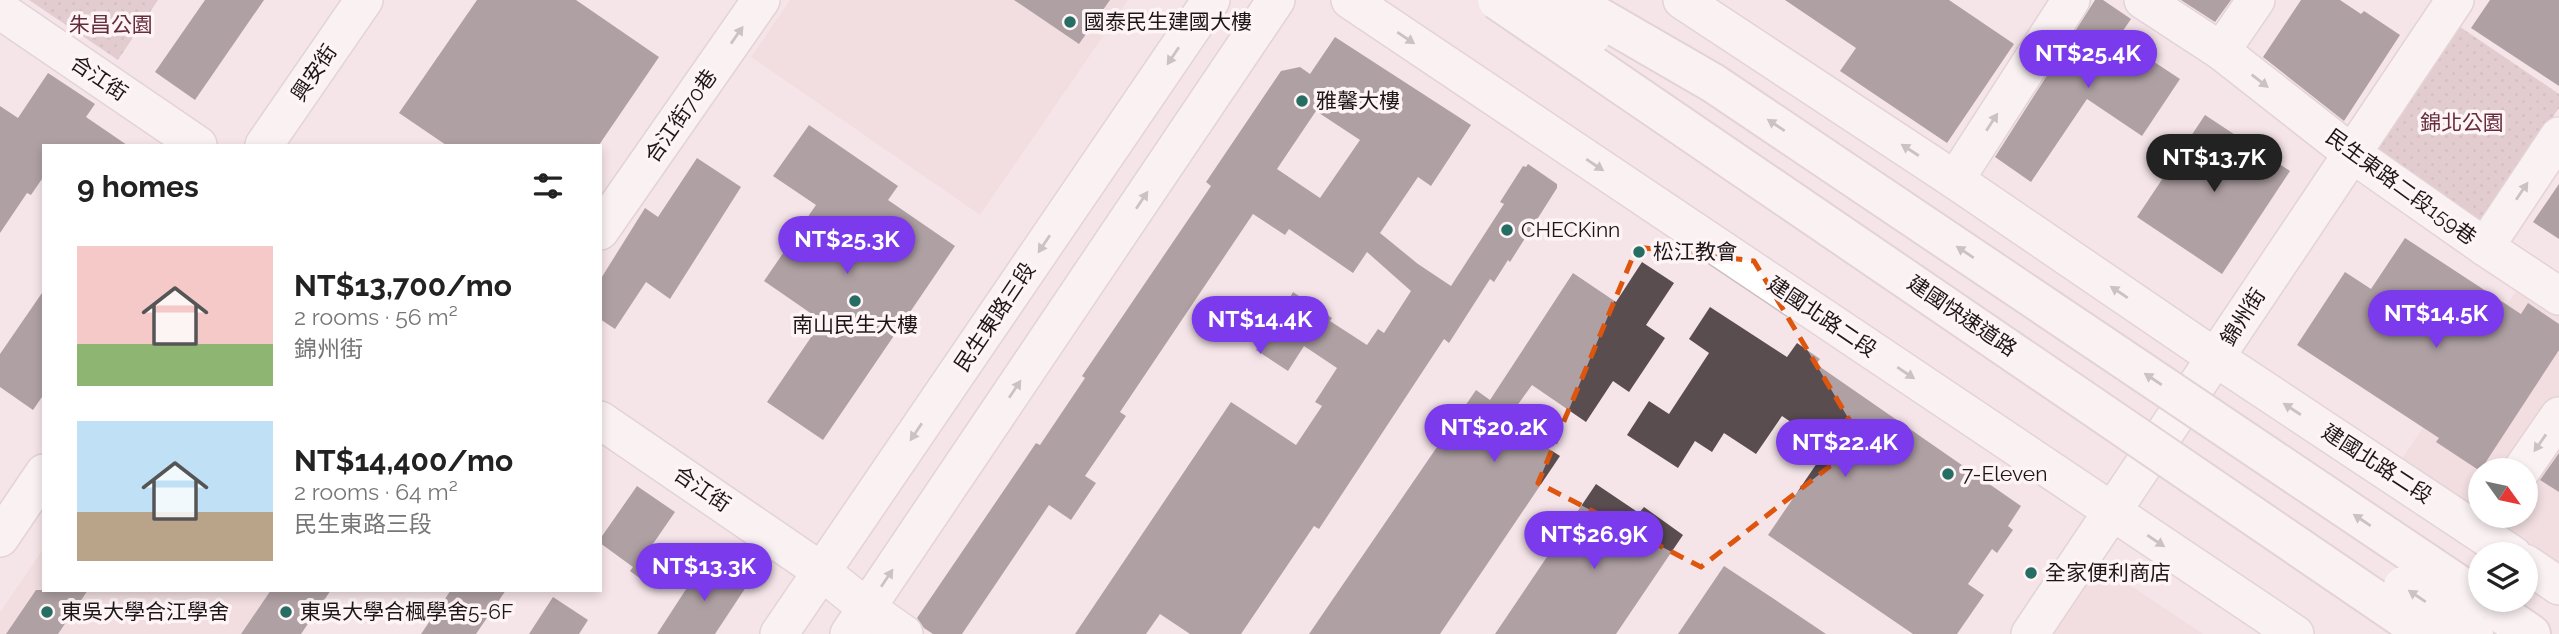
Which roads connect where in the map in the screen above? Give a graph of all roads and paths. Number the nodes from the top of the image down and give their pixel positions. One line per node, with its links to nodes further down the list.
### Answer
1 (364, 0): 19 (street, 興安街)
2 (761, 0): 22 (street, 合江街70巷, one-way to 2)
3 (1211, 0): 35 (street, 民生東路三段, one-way to 35)
4 (1276, 0): 40 (street, one-way to 4)
5 (1350, 0): 30 (street, 建國北路二段, one-way to 30)
6 (1490, 0): 45 (highway, bridge)
7 (1497, 0): 46 (highway, 建國快速道路, bridge)
8 (1546, 0): 47 (highway, 建國快速道路, one-way to 8, bridge)
9 (1570, 0): 38 (highway, one-way to 9, bridge)
10 (2071, 0): 21 (street, one-way to 10)
11 (2143, 0): 16 (street, 民生東路二段159巷)
12 (2256, 0): 16 (street)
13 (2455, 0): 20 (street, 錦州街)
14 (1693, 3): 21 (street, 建國北路二段, one-way to 14)
15 (0, 10): 18 (street, 合江街)
16 (2221, 51): 20 (street, 民生東路二段159巷, one-way to 20)
17 (2559, 136): 23 (street, one-way to 17)
18 (197, 144)
19 (265, 144)
20 (2351, 152): 23 (street, 民生東路二段159巷); 25 (street, 錦州街)
21 (1955, 180): 25 (street, 建國北路二段, one-way to 21)
22 (602, 229)
23 (2484, 247): 24 (street, 民生東路二段159巷)
24 (2559, 296)
25 (2216, 358): 30 (street, 錦州街); 31 (street, 建國北路二段, one-way to 25)
26 (2559, 416): 28 (street, one-way to 28)
27 (602, 421): 35 (street, 合江街)
28 (2530, 458)
29 (42, 476): 33 (street)
30 (2113, 511): 43 (street, 錦州街); 44 (street, 建國北路二段, one-way to 44)
31 (2468, 514)
32 (2488, 528): 34 (street, 建國北路二段)
33 (0, 538)
34 (2501, 542)
35 (821, 571): 40 (street, 合江街); 41 (street, 民生東路三段)
36 (2538, 572): 37 (street)
37 (2559, 586)
38 (2468, 592)
39 (2498, 612): 48 (highway)
40 (858, 621): 42 (street, 合江街)
41 (779, 634)
42 (904, 634)
43 (2031, 634)
44 (2295, 634)
45 (2385, 634)
46 (2427, 634)
47 (2474, 634)
48 (2531, 634)

